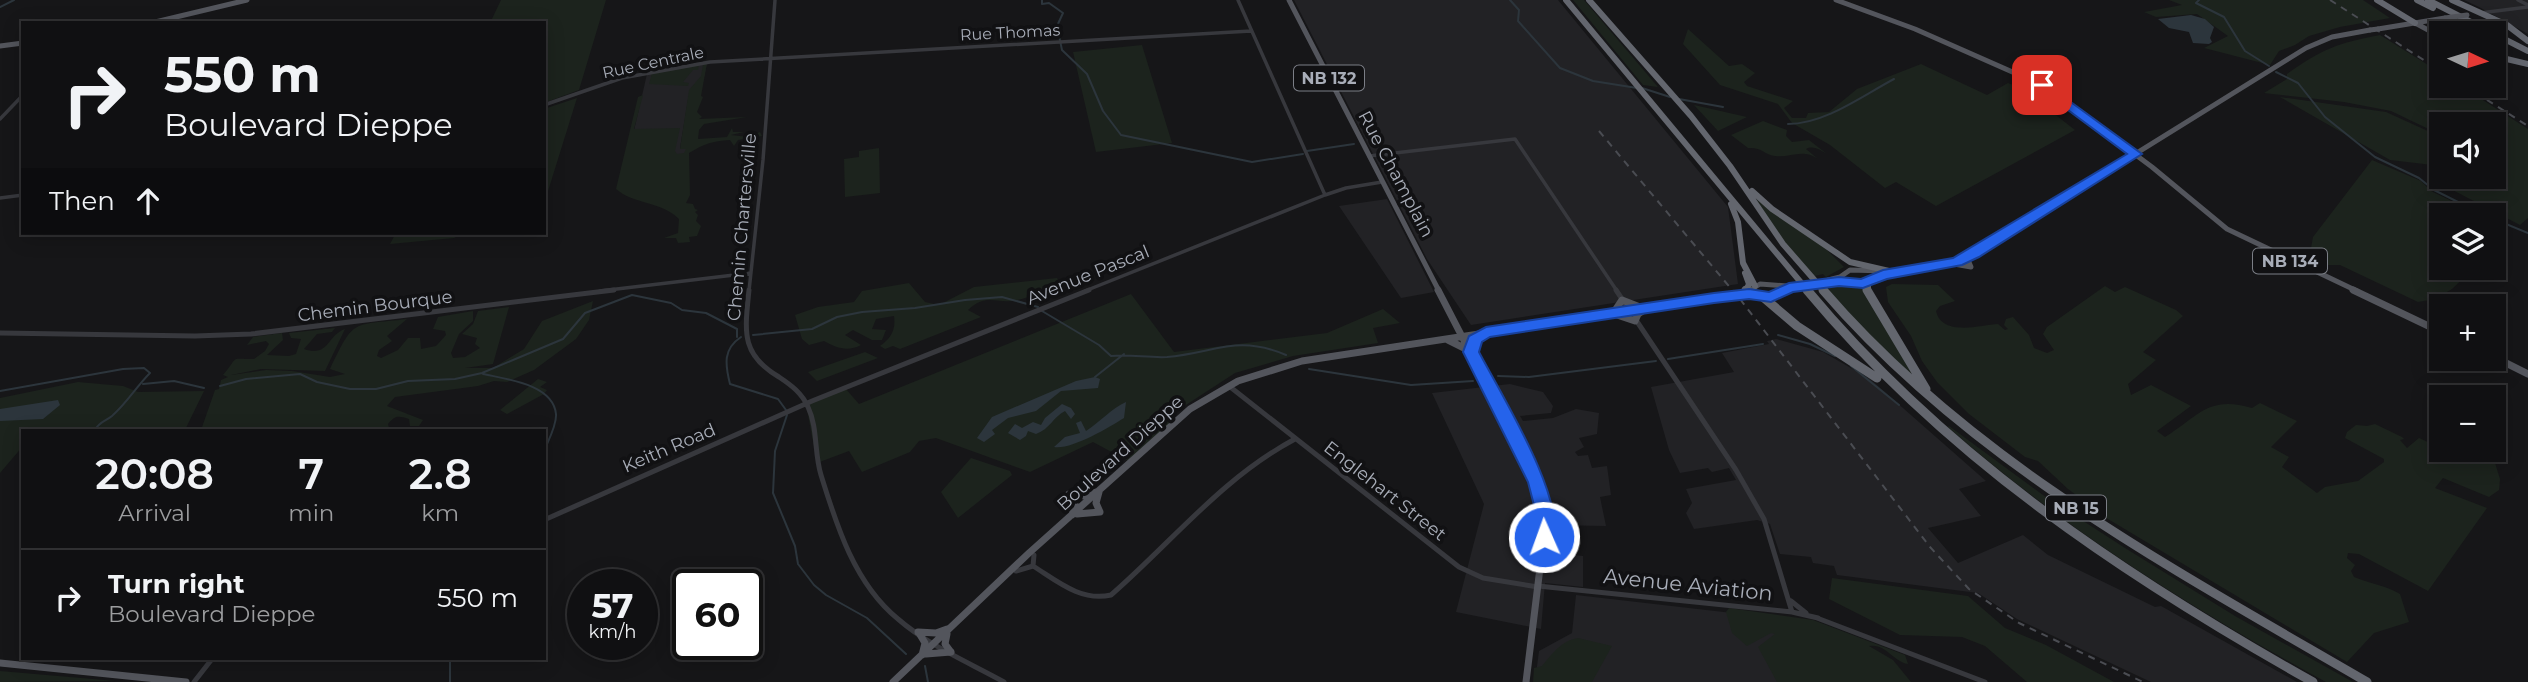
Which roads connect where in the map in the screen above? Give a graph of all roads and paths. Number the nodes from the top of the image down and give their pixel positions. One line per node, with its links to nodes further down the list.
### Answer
1 (247, 0): 15 (main road)
2 (775, 0): 27 (street, Chemin Chartersville)
3 (1238, 0): 19 (street)
4 (1289, 0): 35 (main road, Rue Champlain / NB 132)
5 (1566, 0): 37 (highway, NB 15)
6 (1589, 0): 38 (highway, NB 15)
7 (1836, 0): 32 (main road, NB 134)
8 (2377, 0): 17 (highway)
9 (2417, 0): 16 (highway)
10 (2428, 0): 24 (highway)
11 (2452, 0): 14 (highway)
12 (2518, 0): 13 (street)
13 (2528, 5): 14 (street)
14 (2482, 12): 17 (main road, bridge); 20 (highway)
15 (159, 21)
16 (2458, 21)
17 (2419, 22): 18 (main road); 33 (main road, bridge)
18 (2429, 28)
19 (1251, 31): 27 (street, Rue Thomas); 42 (street)
20 (2528, 41)
21 (21, 43): 23 (main road)
22 (2506, 45): 25 (highway)
23 (0, 46)
24 (2528, 51)
25 (2528, 56)
26 (2506, 59): 28 (highway)
27 (770, 60): 30 (street, Rue Centrale); 51 (street, Chemin Chartersville)
28 (2528, 64)
29 (21, 97): 31 (street)
30 (546, 104)
31 (0, 120)
32 (2122, 144): 33 (main road); 34 (main road, NB 134); 36 (main road)
33 (2148, 146): 34 (main road); 39 (main road)
34 (2136, 154): 36 (main road); 39 (main road, NB 134)
35 (1368, 156): 40 (main road, Rue Champlain / NB 132); 58 (street)
36 (2123, 162): 39 (main road); 45 (main road)
37 (1703, 165): 47 (highway); 74 (highway, NB 15)
38 (1730, 166): 44 (highway); 76 (highway, NB 15)
39 (2152, 167): 64 (main road, NB 134)
40 (1382, 182): 42 (street, Avenue Pascal); 63 (main road, Rue Champlain / NB 132)
41 (21, 195): 43 (street)
42 (1325, 195): 73 (street, Avenue Pascal)
43 (0, 198)
44 (1826, 246): 49 (highway); 50 (highway)
45 (1971, 256): 46 (main road); 48 (main road)
46 (1960, 260): 48 (main road); 50 (main road)
47 (1743, 263): 54 (highway); 56 (highway)
48 (1947, 264): 53 (main road)
49 (1859, 270): 50 (main road); 52 (main road); 53 (main road)
50 (1889, 271)
51 (751, 273): 66 (street, Chemin Bourque); 73 (street, Chemin Chartersville)
52 (1829, 281): 53 (main road); 55 (main road, bridge)
53 (1869, 281): 76 (highway)
54 (1755, 286): 55 (main road); 56 (main road); 57 (main road)
55 (1788, 287): 57 (main road)
56 (1743, 294): 57 (main road); 59 (main road, Boulevard Dieppe)
57 (1763, 297): 74 (highway)
58 (1622, 300): 59 (main road); 60 (street); 61 (main road)
59 (1649, 308): 60 (main road, Boulevard Dieppe); 62 (main road)
60 (1631, 311): 61 (main road, Boulevard Dieppe); 62 (street)
61 (1609, 314): 62 (main road); 65 (main road, Boulevard Dieppe)
62 (1636, 321): 85 (street)
63 (1457, 324): 65 (main road); 67 (main road, NB 132); 68 (main road)
64 (2429, 326)
65 (1486, 332): 67 (main road, Boulevard Dieppe); 69 (main road)
66 (0, 333)
67 (1463, 336): 68 (main road, Boulevard Dieppe); 69 (main road, NB 132)
68 (1448, 338): 69 (main road); 72 (main road, Boulevard Dieppe)
69 (1471, 352): 84 (main road, NB 132)
70 (2506, 363): 71 (main road)
71 (2528, 373)
72 (1228, 386): 75 (street, Englehart Street); 77 (main road, Boulevard Dieppe)
73 (806, 404): 79 (street, Keith Road); 89 (street)
74 (1935, 427): 91 (highway, NB 15)
75 (1295, 439): 81 (street); 84 (street, Englehart Street)
76 (1989, 445): 104 (highway, NB 15)
77 (1100, 490): 78 (main road, Boulevard Dieppe); 78 (main road); 78 (main road)
78 (1072, 516): 80 (main road, Boulevard Dieppe)
79 (546, 519)
80 (1032, 554): 81 (street); 82 (main road); 83 (main road)
81 (1033, 566): 82 (street)
82 (1016, 571): 83 (main road)
83 (1001, 582): 88 (main road)
84 (1538, 586): 86 (street, Avenue Aviation); 100 (main road, NB 132)
85 (1788, 597): 86 (street); 87 (street)
86 (1792, 612): 87 (street, Avenue Aviation)
87 (1818, 618): 101 (street)
88 (958, 622): 89 (main road); 90 (main road); 92 (main road)
89 (918, 632): 90 (street); 93 (main road)
90 (936, 643): 92 (street); 93 (main road)
91 (2250, 648): 102 (highway); 103 (highway, NB 15)
92 (951, 652): 93 (main road); 99 (street)
93 (921, 656): 98 (main road)
94 (214, 660): 97 (street)
95 (0, 663): 96 (main road)
96 (186, 682)
97 (194, 682)
98 (893, 682)
99 (1004, 682)
100 (1526, 682)
101 (1985, 682)
102 (2308, 682)
103 (2313, 682)
104 (2367, 682)

